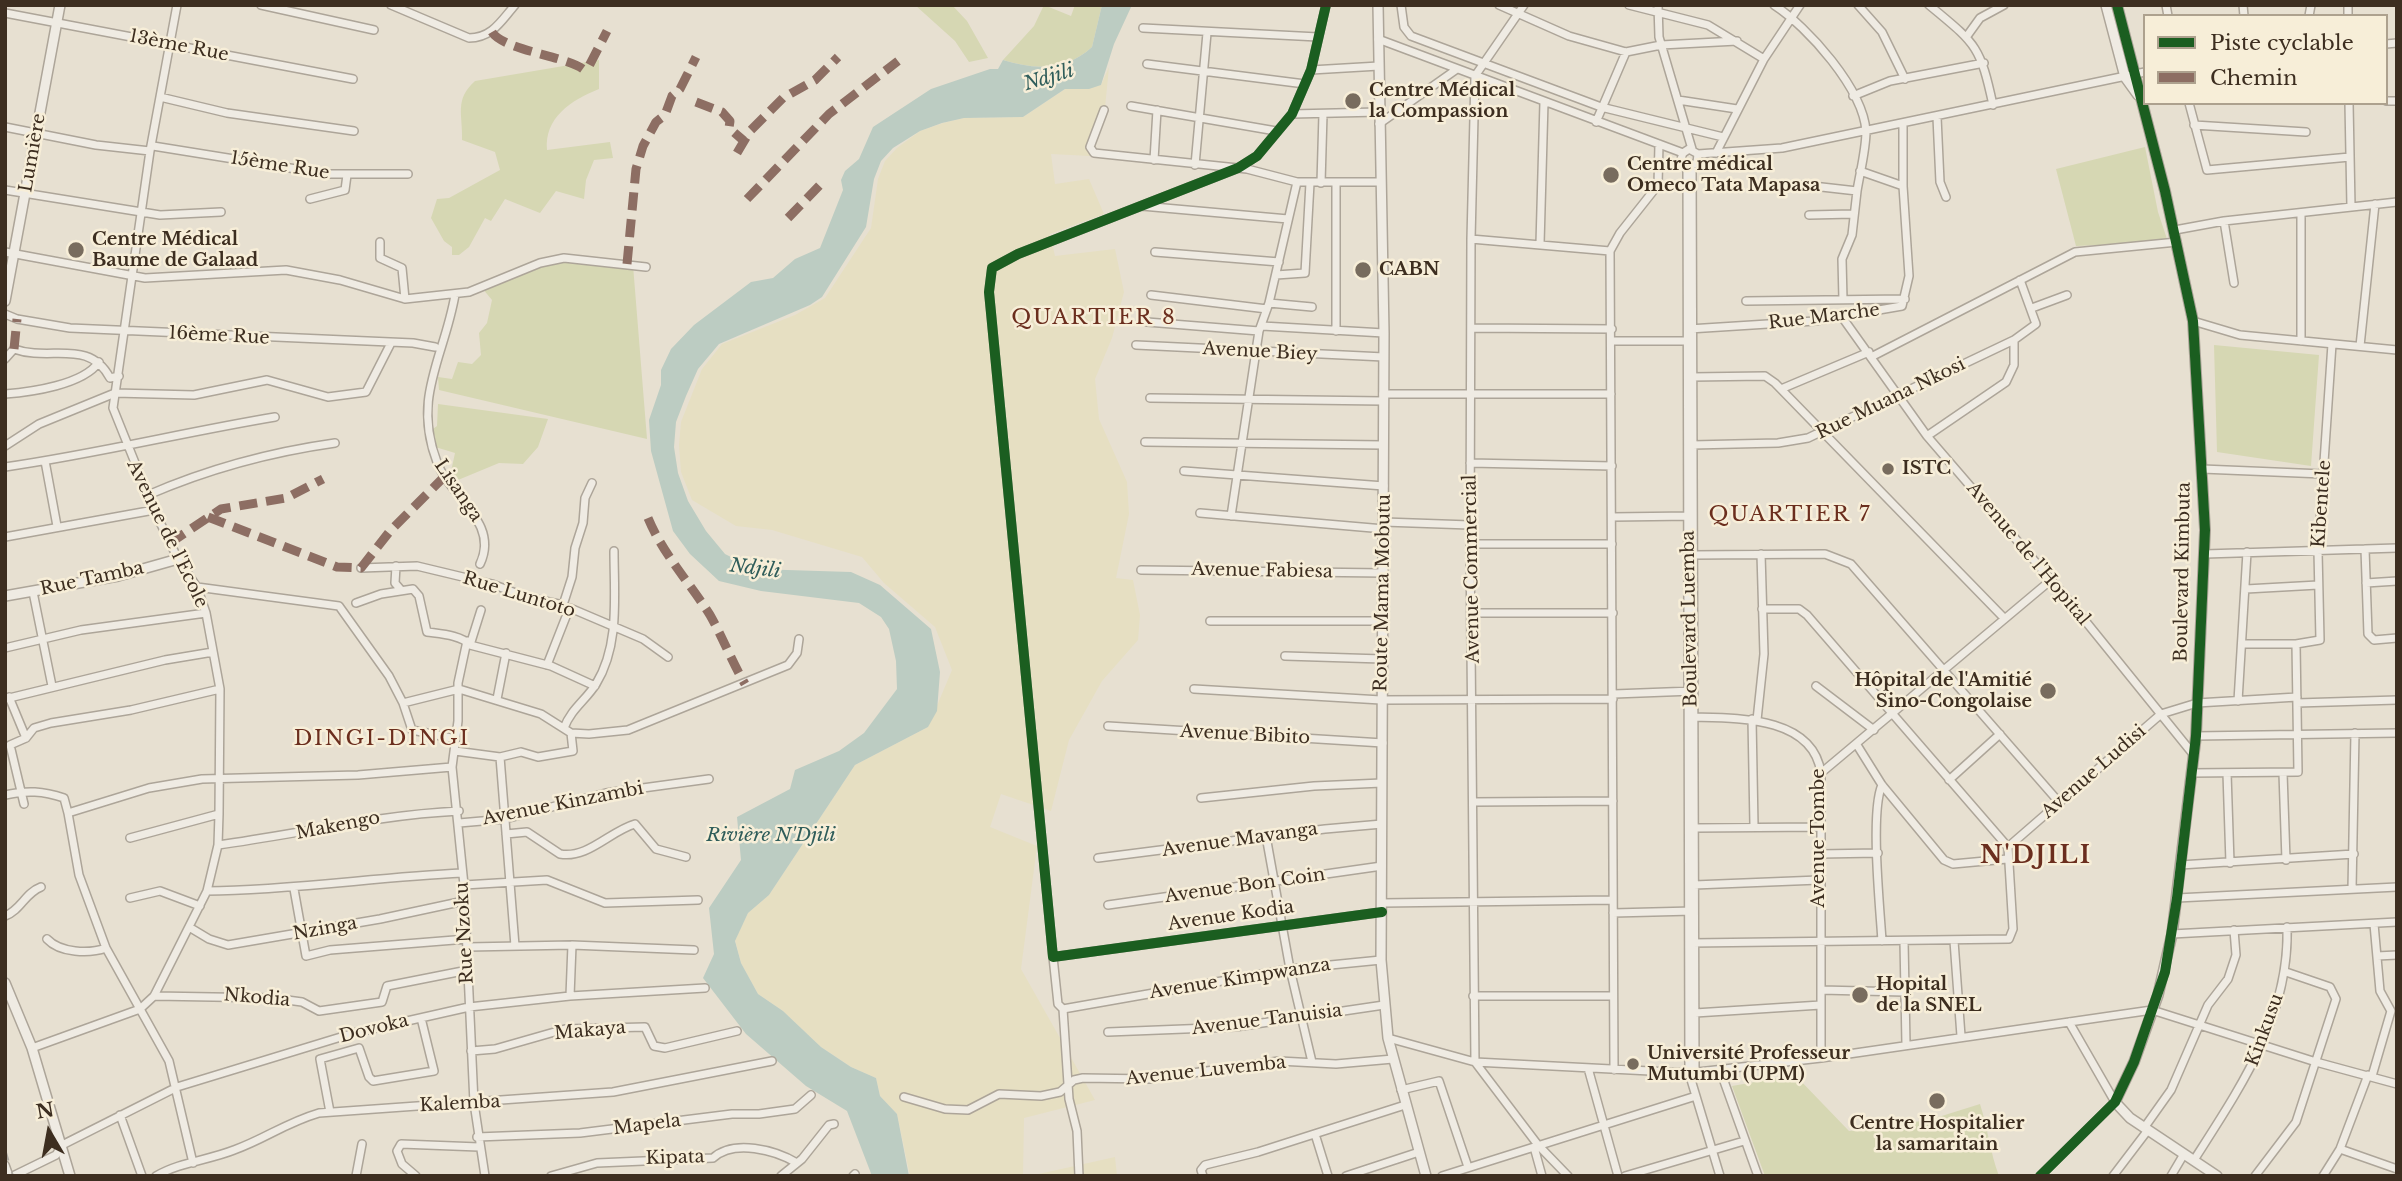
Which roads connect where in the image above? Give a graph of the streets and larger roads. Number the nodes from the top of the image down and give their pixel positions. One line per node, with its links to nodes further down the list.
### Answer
1 (60, 5): 23 (street, Lumière)
2 (177, 5): 31 (street, Avenue de l'Ecole)
3 (261, 5): 25 (street)
4 (391, 5): 5 (street)
5 (515, 5)
6 (1326, 5): 28 (street)
7 (1378, 5): 29 (street, Route Mama Mobutu)
8 (1401, 5): 37 (street)
9 (1499, 5): 21 (street)
10 (1524, 5): 21 (street)
11 (1629, 5): 19 (street)
12 (1774, 5): 22 (street)
13 (1800, 5): 22 (street)
14 (1858, 5): 46 (street)
15 (1929, 5): 27 (street)
16 (2004, 5): 27 (street)
17 (2106, 5): 44 (street)
18 (2117, 5): 42 (street)
19 (1657, 8): 30 (street); 32 (street)
20 (5, 13): 23 (street, 13ème Rue)
21 (1517, 16): 33 (street); 37 (street)
22 (1792, 17): 34 (street); 49 (street)
23 (57, 22): 31 (street, 13ème Rue); 76 (street, Lumière)
24 (1143, 28): 26 (street)
25 (374, 30)
26 (1207, 33): 28 (street); 39 (street)
27 (1966, 36): 35 (street)
28 (1318, 37): 41 (street)
29 (1378, 39): 38 (street, Route Mama Mobutu); 40 (street)
30 (1737, 41): 32 (street); 34 (street)
31 (169, 44): 45 (street, 13ème Rue); 50 (street, Avenue de l'Ecole)
32 (1661, 45): 33 (street); 51 (street)
33 (1626, 52): 57 (street)
34 (1764, 59): 58 (street)
35 (1984, 63): 46 (street); 53 (street)
36 (1147, 64): 39 (street)
37 (1484, 64): 43 (street); 57 (street)
38 (1379, 66): 41 (street); 61 (street, Route Mama Mobutu)
39 (1205, 69): 47 (street); 64 (street)
40 (1457, 69): 43 (street); 67 (street)
41 (1311, 70): 47 (street)
42 (2141, 73): 44 (street); 48 (street)
43 (1475, 76): 52 (street); 115 (street, Avenue Commercial)
44 (2125, 77): 48 (street); 53 (street)
45 (353, 79)
46 (1905, 79): 49 (street)
47 (1305, 84): 62 (street)
48 (2138, 95): 114 (street, Boulevard Kimbuta)
49 (1853, 96): 74 (street)
50 (160, 97): 72 (street); 79 (street, Avenue de l'Ecole)
51 (1678, 100): 58 (street); 71 (street)
52 (1544, 102): 66 (street); 118 (street)
53 (1993, 105): 65 (street)
54 (2189, 105): 69 (street)
55 (2349, 105): 83 (street)
56 (1132, 106): 60 (street)
57 (1601, 107): 66 (street); 71 (street)
58 (1737, 109): 77 (street)
59 (1104, 110): 84 (street)
60 (1157, 110): 64 (street); 84 (street)
61 (1379, 112): 63 (street); 67 (street, Route Mama Mobutu)
62 (1292, 114): 63 (street); 73 (street)
63 (1323, 114): 94 (street)
64 (1201, 116): 73 (street); 85 (street)
65 (1937, 117): 68 (street); 101 (street)
66 (1596, 122): 78 (street)
67 (1379, 124): 91 (street, Route Mama Mobutu)
68 (1903, 125): 74 (street); 97 (street, Rue Marche)
69 (2194, 125): 75 (street); 83 (street)
70 (5, 127): 76 (street, 15ème Rue)
71 (1687, 130): 77 (street); 80 (street)
72 (354, 131)
73 (1276, 131): 87 (street)
74 (1866, 132): 82 (street); 88 (street)
75 (2306, 132)
76 (36, 133): 79 (street, 15ème Rue); 100 (street, Lumière)
77 (1723, 137): 82 (street)
78 (1659, 144): 81 (street); 119 (street)
79 (151, 148): 90 (street, 15ème Rue); 107 (street, Avenue de l'Ecole)
80 (1695, 151): 81 (street); 82 (street); 86 (street)
81 (1683, 153): 86 (street)
82 (1716, 153)
83 (2350, 157): 106 (street)
84 (1154, 160): 85 (street)
85 (1195, 165): 87 (street)
86 (1690, 166): 145 (street, Boulevard Luemba)
87 (1238, 168): 92 (street); 105 (street)
88 (1860, 171): 97 (street); 99 (street)
89 (408, 174): 90 (street, 15ème Rue)
90 (347, 175): 102 (street)
91 (1380, 181): 95 (street); 149 (street, Route Mama Mobutu)
92 (1297, 182): 93 (street); 112 (street)
93 (1310, 183): 94 (street); 124 (street)
94 (1321, 183): 95 (street)
95 (1336, 184): 148 (street)
96 (1776, 186): 99 (street)
97 (1903, 186): 132 (street, Rue Marche)
98 (5, 190): 100 (street)
99 (1857, 191): 109 (street)
100 (26, 194): 107 (street); 121 (street, Lumière)
101 (1946, 197)
102 (310, 199)
103 (2397, 202): 104 (street)
104 (2375, 204): 106 (street); 157 (street)
105 (1138, 206): 112 (street); 377 (street)
106 (2351, 207): 110 (street)
107 (140, 212): 108 (street); 125 (street, Avenue de l'Ecole)
108 (221, 212)
109 (1853, 214): 111 (street); 134 (street)
110 (2301, 214): 113 (street); 153 (street)
111 (1810, 215)
112 (1288, 219): 122 (street)
113 (2224, 221): 114 (street); 127 (street)
114 (2175, 230): 117 (street, Boulevard Kimbuta)
115 (1471, 239): 118 (street); 144 (street, Avenue Commercial)
116 (380, 242): 131 (street)
117 (2177, 242): 126 (street); 141 (street, Boulevard Kimbuta)
118 (1540, 244): 119 (street)
119 (1610, 251): 146 (street)
120 (1156, 252): 122 (street)
121 (10, 253): 125 (street); 133 (street, Lumière)
122 (1279, 262): 124 (street)
123 (646, 267): 128 (street)
124 (1276, 275): 136 (street)
125 (132, 276): 131 (street); 147 (street, Avenue de l'Ecole)
126 (2020, 280): 138 (street); 161 (street)
127 (2234, 283)
128 (455, 295): 131 (street); 217 (street, Lisanga)
129 (1151, 295): 136 (street)
130 (2067, 295): 138 (street)
131 (405, 299)
132 (1905, 299): 134 (street); 140 (street, Rue Marche)
133 (5, 300)
134 (1843, 300): 135 (street)
135 (1746, 301)
136 (1268, 306): 137 (street); 143 (street)
137 (1312, 307)
138 (2032, 308): 150 (street, Rue Muana Nkosi)
139 (5, 314): 147 (street, 16ème Rue)
140 (1842, 317): 145 (street, Rue Marche); 161 (street, Avenue de l'Hopital)
141 (2193, 321): 153 (street); 190 (street, Boulevard Kimbuta)
142 (1147, 322): 143 (street)
143 (1260, 328): 148 (street); 160 (street)
144 (1473, 328): 146 (street); 172 (street, Avenue Commercial)
145 (1691, 328): 152 (street, Boulevard Luemba); 166 (street, Boulevard Luemba)
146 (1612, 329): 151 (street)
147 (125, 331): 154 (street, 16ème Rue); 165 (street, Avenue de l'Ecole)
148 (1336, 331): 149 (street)
149 (1384, 333): 162 (street, Route Mama Mobutu)
150 (2014, 340): 171 (street, Rue Muana Nkosi); 178 (street)
151 (1612, 341): 152 (street); 170 (street)
152 (1688, 341): 166 (street, Boulevard Luemba)
153 (2301, 341): 155 (street)
154 (391, 343): 158 (street, 16ème Rue); 168 (street)
155 (2332, 344): 157 (street); 193 (street, Kibentele)
156 (1136, 345): 160 (street, Avenue Biey)
157 (2360, 346): 159 (street)
158 (435, 347)
159 (2397, 350)
160 (1257, 352): 162 (street, Avenue Biey); 174 (street)
161 (1871, 354): 167 (street); 171 (street, Avenue de l'Hopital)
162 (1384, 356): 175 (street, Route Mama Mobutu)
163 (5, 359): 164 (street)
164 (99, 362): 165 (street); 169 (street)
165 (119, 376): 168 (street, Avenue de l'Ecole)
166 (1692, 377): 167 (street); 183 (street, Boulevard Luemba)
167 (1781, 389): 177 (street)
168 (115, 393): 184 (street); 185 (street, Avenue de l'Ecole)
169 (5, 394)
170 (1611, 394): 172 (street); 188 (street)
171 (1897, 394): 177 (street, Rue Muana Nkosi); 178 (street, Avenue de l'Hopital)
172 (1473, 395): 175 (street); 187 (street, Avenue Commercial)
173 (1150, 398): 174 (street)
174 (1247, 398): 175 (street); 179 (street)
175 (1383, 398): 182 (street, Route Mama Mobutu)
176 (275, 417): 185 (street)
177 (1824, 432): 183 (street, Rue Muana Nkosi); 238 (street)
178 (1927, 436): 222 (street, Avenue de l'Hopital)
179 (1240, 441): 180 (street); 182 (street); 192 (street)
180 (1145, 442)
181 (335, 443): 196 (street)
182 (1383, 445): 195 (street, Route Mama Mobutu)
183 (1691, 445): 200 (street, Boulevard Luemba)
184 (5, 446)
185 (126, 448): 186 (street); 196 (street, Avenue de l'Ecole)
186 (45, 461): 189 (street); 202 (street)
187 (1470, 463): 188 (street); 204 (street, Avenue Commercial)
188 (1612, 466): 201 (street)
189 (5, 467)
190 (2202, 469): 193 (street); 214 (street, Boulevard Kimbuta)
191 (1184, 471): 192 (street)
192 (1236, 474): 195 (street); 199 (street)
193 (2323, 474): 211 (street, Kibentele)
194 (592, 483): 232 (street)
195 (1384, 486): 203 (street, Route Mama Mobutu)
196 (146, 491): 197 (street, Avenue de l'Ecole)
197 (154, 510): 202 (street); 216 (street, Avenue de l'Ecole)
198 (1200, 513): 199 (street)
199 (1231, 516): 203 (street)
200 (1692, 516): 201 (street); 215 (street, Boulevard Luemba)
201 (1612, 517): 207 (street)
202 (57, 526): 205 (street)
203 (1384, 526): 204 (street); 221 (street, Route Mama Mobutu)
204 (1470, 526): 206 (street, Avenue Commercial)
205 (5, 537)
206 (1470, 544): 207 (street); 236 (street, Avenue Commercial)
207 (1612, 544): 237 (street)
208 (2365, 548): 209 (street); 211 (street); 224 (street)
209 (2397, 548)
210 (614, 551): 241 (street)
211 (2318, 551): 212 (street); 225 (street, Kibentele)
212 (2247, 552): 214 (street); 227 (street)
213 (1761, 554): 215 (street); 233 (street); 255 (street)
214 (2204, 554): 272 (street, Boulevard Kimbuta)
215 (1692, 555): 262 (street, Boulevard Luemba)
216 (178, 559): 226 (street, Avenue de l'Ecole); 229 (street, Rue Tamba)
217 (480, 564)
218 (396, 565): 219 (street, Rue Luntoto); 228 (street); 232 (street, Rue Luntoto)
219 (360, 568)
220 (1141, 570): 221 (street, Avenue Fabiesa)
221 (1384, 573): 240 (street, Route Mama Mobutu)
222 (2051, 580): 238 (street); 273 (street, Avenue de l'Hopital)
223 (2397, 581): 224 (street)
224 (2366, 583): 243 (street)
225 (2318, 585): 227 (street); 247 (street, Kibentele)
226 (197, 587): 235 (street, Avenue de l'Ecole); 271 (street)
227 (2246, 589): 246 (street)
228 (402, 590): 231 (street); 245 (street)
229 (33, 592): 230 (street, Rue Tamba); 242 (street)
230 (5, 596)
231 (356, 603)
232 (566, 607): 241 (street, Rue Luntoto); 254 (street)
233 (1762, 609): 274 (street); 276 (street)
234 (481, 610): 245 (street, Rue Nzoku)
235 (206, 613): 242 (street); 249 (street, Avenue de l'Ecole)
236 (1471, 613): 237 (street); 266 (street, Avenue Commercial)
237 (1613, 613): 263 (street)
238 (2003, 617): 255 (street)
239 (1210, 621): 240 (street)
240 (1383, 621): 253 (street, Route Mama Mobutu)
241 (614, 627): 252 (street, Rue Luntoto); 257 (street)
242 (44, 638): 248 (street); 256 (street)
243 (2397, 638)
244 (799, 639): 278 (street)
245 (469, 643): 250 (street); 261 (street, Rue Nzoku)
246 (2242, 644): 247 (street); 270 (street)
247 (2296, 644): 267 (street)
248 (5, 648)
249 (213, 652): 256 (street); 259 (street, Avenue de l'Ecole)
250 (506, 653): 254 (street); 265 (street)
251 (1285, 656): 253 (street)
252 (668, 657)
253 (1382, 659): 269 (street, Route Mama Mobutu)
254 (547, 665): 257 (street)
255 (1943, 667): 274 (street); 282 (street)
256 (52, 686): 264 (street)
257 (595, 686): 278 (street)
258 (1816, 686): 279 (street)
259 (220, 689): 285 (street); 297 (street, Avenue de l'Ecole)
260 (1194, 689): 269 (street)
261 (459, 690): 265 (street); 271 (street); 286 (street, Rue Nzoku)
262 (1693, 691): 263 (street); 275 (street, Boulevard Luemba)
263 (1613, 696): 266 (street); 305 (street)
264 (7, 698): 285 (street)
265 (497, 699): 278 (street)
266 (1474, 699): 269 (street); 307 (street, Avenue Commercial)
267 (2297, 700): 268 (street); 270 (street); 284 (street)
268 (2397, 700)
269 (1381, 701): 287 (street, Route Mama Mobutu)
270 (2238, 701): 272 (street)
271 (402, 703): 286 (street)
272 (2197, 704): 273 (street, Avenue Ludisi); 283 (street, Boulevard Kimbuta)
273 (2161, 714): 290 (street, Avenue de l'Hopital); 306 (street, Avenue Ludisi)
274 (1893, 715): 279 (street); 299 (street)
275 (1693, 717): 276 (street, Avenue Tombe); 317 (street, Boulevard Luemba)
276 (1754, 720): 293 (street, Avenue Tombe); 315 (street)
277 (1108, 726): 287 (street, Avenue Bibito)
278 (568, 730): 291 (street)
279 (1874, 730): 288 (street)
280 (2355, 733): 281 (street); 284 (street); 325 (street)
281 (2397, 733)
282 (2000, 734): 299 (street); 306 (street)
283 (2196, 736): 284 (street); 290 (street, Boulevard Kimbuta)
284 (2298, 736): 296 (street)
285 (26, 737): 302 (street)
286 (456, 739): 289 (street, Rue Nzoku)
287 (1382, 743): 300 (street, Route Mama Mobutu)
288 (1857, 745): 293 (street); 301 (street)
289 (455, 751): 291 (street); 292 (street, Rue Nzoku)
290 (2193, 754): 294 (street, Boulevard Kimbuta)
291 (500, 757): 312 (street)
292 (452, 767): 297 (street); 309 (street, Rue Nzoku)
293 (1821, 772): 316 (street, Avenue Tombe)
294 (2192, 773): 295 (street); 331 (street, Boulevard Kimbuta)
295 (2227, 773): 296 (street); 330 (street)
296 (2283, 774): 329 (street)
297 (217, 779): 310 (street); 311 (street, Avenue de l'Ecole)
298 (709, 779): 312 (street, Avenue Kinzambi)
299 (1949, 780): 322 (street)
300 (1382, 783): 304 (street); 314 (street, Route Mama Mobutu)
301 (1882, 785): 323 (street); 328 (street)
302 (23, 791): 303 (street); 308 (street); 310 (street)
303 (5, 795)
304 (1201, 797)
305 (1613, 801): 307 (street); 347 (street)
306 (2058, 801): 322 (street, Avenue Ludisi)
307 (1473, 802): 349 (street, Avenue Commercial)
308 (24, 804)
309 (458, 811): 313 (street, Rue Nzoku); 321 (street, Makengo)
310 (68, 813): 373 (street)
311 (219, 814): 320 (street); 321 (street, Avenue de l'Ecole)
312 (505, 819): 313 (street, Avenue Kinzambi); 318 (street)
313 (459, 823): 333 (street, Rue Nzoku)
314 (1382, 824): 319 (street, Avenue Mavanga); 332 (street, Route Mama Mobutu)
315 (1754, 826): 316 (street); 317 (street)
316 (1820, 827): 324 (street, Avenue Tombe)
317 (1694, 828): 338 (street, Boulevard Luemba)
318 (506, 834): 326 (street); 335 (street)
319 (1266, 836): 327 (street, Avenue Mavanga); 336 (street)
320 (130, 838)
321 (218, 845): 343 (street, Avenue de l'Ecole)
322 (2008, 847): 328 (street)
323 (1878, 852): 324 (street); 368 (street)
324 (1820, 854): 334 (street, Avenue Tombe)
325 (2354, 854): 329 (street); 342 (street)
326 (686, 857)
327 (1098, 858)
328 (2007, 859): 366 (street)
329 (2286, 860): 330 (street)
330 (2230, 863): 331 (street)
331 (2180, 865): 345 (street, Boulevard Kimbuta)
332 (1382, 866): 336 (street, Avenue Bon Coin); 352 (street, Route Mama Mobutu)
333 (463, 873): 337 (street, Rue Nzoku); 341 (street)
334 (1819, 880): 338 (street); 367 (street, Avenue Tombe)
335 (512, 882): 337 (street); 346 (street); 371 (street)
336 (1275, 883): 350 (street, Avenue Bon Coin); 359 (street)
337 (464, 885): 348 (street, Rue Nzoku)
338 (1694, 885): 353 (street, Boulevard Luemba)
339 (41, 887): 355 (street)
340 (2397, 887): 342 (street)
341 (294, 889): 343 (street); 362 (street)
342 (2352, 889): 345 (street)
343 (207, 891): 351 (street, Avenue de l'Ecole)
344 (130, 898): 351 (street)
345 (2177, 898): 363 (street, Boulevard Kimbuta)
346 (698, 900)
347 (1613, 900): 349 (street, Avenue Kodia); 354 (street)
348 (464, 901): 362 (street, Nzinga); 369 (street, Rue Nzoku)
349 (1474, 902): 352 (street, Avenue Kodia); 388 (street, Avenue Commercial)
350 (1108, 905)
351 (200, 906): 358 (street, Avenue de l'Ecole)
352 (1382, 907): 359 (street, Avenue Kodia); 378 (street, Route Mama Mobutu)
353 (1694, 911): 354 (street); 370 (street, Boulevard Luemba)
354 (1613, 913): 389 (street)
355 (5, 916)
356 (2397, 922): 357 (street)
357 (2374, 924): 360 (street); 376 (street)
358 (189, 927): 362 (street, Nzinga); 386 (street, Avenue de l'Ecole)
359 (1283, 927): 377 (street, Avenue Kodia); 379 (street)
360 (2287, 927): 361 (street); 381 (street, Kinkusu)
361 (2234, 930): 363 (street); 400 (street)
362 (303, 933): 369 (street)
363 (2172, 934): 395 (street, Boulevard Kimbuta)
364 (47, 939): 373 (street)
365 (1904, 941): 366 (street); 368 (street); 385 (street)
366 (1954, 941): 403 (street)
367 (1819, 942): 368 (street); 370 (street); 384 (street, Avenue Tombe)
368 (1882, 942)
369 (467, 943): 371 (street); 380 (street, Rue Nzoku)
370 (1694, 943): 396 (street, Boulevard Luemba)
371 (515, 946): 372 (street)
372 (572, 946): 374 (street); 387 (street)
373 (106, 948): 393 (street)
374 (694, 950)
375 (2397, 955): 376 (street)
376 (2377, 956): 419 (street)
377 (1054, 957): 394 (street)
378 (1381, 960): 379 (street, Avenue Kimpwanza); 390 (street, Route Mama Mobutu)
379 (1290, 969): 394 (street, Avenue Kimpwanza); 397 (street)
380 (468, 970): 386 (street, Nkodia); 392 (street, Rue Nzoku)
381 (2286, 972): 406 (street, Kinkusu); 414 (street)
382 (5, 983): 407 (street)
383 (705, 988): 387 (street, Dovoka)
384 (1821, 990): 385 (street); 391 (street, Avenue Tombe)
385 (1904, 992): 405 (street)
386 (153, 996): 393 (street, Avenue de l'Ecole)
387 (570, 996): 392 (street, Dovoka)
388 (1473, 996): 389 (street); 413 (street, Avenue Commercial)
389 (1613, 996): 416 (street)
390 (1384, 1005): 397 (street, Avenue Tanuisia); 404 (street, Route Mama Mobutu)
391 (1821, 1005): 396 (street); 409 (street, Avenue Tombe)
392 (469, 1007): 398 (street, Dovoka); 408 (street, Rue Nzoku)
393 (141, 1009): 407 (street); 422 (street)
394 (1063, 1009): 421 (street)
395 (2152, 1010): 399 (street); 400 (street); 427 (street, Boulevard Kimbuta)
396 (1694, 1013): 418 (street, Boulevard Luemba)
397 (1302, 1017): 402 (street, Avenue Tanuisia); 412 (street)
398 (421, 1018): 422 (street, Dovoka); 430 (street)
399 (2069, 1022): 403 (street); 427 (street)
400 (2199, 1025): 406 (street); 434 (street)
401 (737, 1031): 408 (street, Makaya)
402 (1108, 1032)
403 (1961, 1036): 405 (street)
404 (1388, 1038): 410 (street, Route Mama Mobutu); 413 (street)
405 (1906, 1045): 409 (street)
406 (2263, 1046): 414 (street); 446 (street, Kinkusu)
407 (32, 1048): 439 (street)
408 (471, 1051): 428 (street, Rue Nzoku)
409 (1821, 1058): 417 (street)
410 (1393, 1059): 412 (street, Avenue Luvemba); 423 (street, Route Mama Mobutu)
411 (772, 1061): 428 (street, Kalemba)
412 (1312, 1062): 421 (street, Avenue Luvemba)
413 (1475, 1062): 415 (street); 440 (street)
414 (2316, 1062): 419 (street); 477 (street)
415 (1588, 1068): 416 (street); 433 (street)
416 (1614, 1070): 418 (street)
417 (1720, 1070): 418 (street); 437 (street)
418 (1692, 1072): 425 (street, Boulevard Luemba)
419 (2370, 1076): 420 (street); 442 (street)
420 (2397, 1083)
421 (1068, 1085): 426 (street, Avenue Luvemba); 462 (street)
422 (177, 1087): 431 (street, Dovoka); 447 (street)
423 (1401, 1090): 429 (street, Route Mama Mobutu); 450 (street)
424 (811, 1095): 436 (street, Mapela)
425 (1696, 1096): 433 (street); 443 (street, Boulevard Luemba)
426 (904, 1097)
427 (2115, 1102): 434 (street); 473 (street)
428 (474, 1103): 430 (street, Kalemba); 436 (street, Rue Nzoku)
429 (1405, 1105): 435 (street); 444 (street, Route Mama Mobutu)
430 (330, 1112): 447 (street, Kalemba)
431 (120, 1115): 439 (street, Dovoka); 455 (street)
432 (834, 1124): 448 (street)
433 (1602, 1124): 440 (street); 469 (street)
434 (2146, 1129): 445 (street); 474 (street)
435 (1315, 1134): 452 (street); 463 (street)
436 (477, 1137): 441 (street, Rue Nzoku)
437 (1744, 1141): 443 (street); 472 (street)
438 (362, 1144): 457 (street)
439 (62, 1145): 453 (street, Dovoka); 454 (street)
440 (1536, 1146): 450 (street); 467 (street); 468 (street)
441 (479, 1147): 458 (street); 459 (street, Rue Nzoku)
442 (2340, 1149): 451 (street); 478 (street)
443 (1711, 1150): 470 (street); 471 (street, Boulevard Luemba)
444 (1419, 1152): 464 (street); 465 (street, Route Mama Mobutu)
445 (2185, 1154): 446 (street); 475 (street)
446 (2194, 1160): 476 (street)
447 (193, 1163): 456 (street, Kalemba)
448 (797, 1163): 460 (street, Kipata); 461 (street)
449 (5, 1165): 453 (street)
450 (1468, 1167): 466 (street)
451 (2395, 1168): 479 (street)
452 (1202, 1173)
453 (11, 1176)
454 (70, 1176)
455 (142, 1176)
456 (156, 1176)
457 (356, 1176)
458 (416, 1176)
459 (485, 1176)
460 (551, 1176)
461 (781, 1176)
462 (1079, 1176)
463 (1328, 1176)
464 (1346, 1176)
465 (1426, 1176)
466 (1442, 1176)
467 (1542, 1176)
468 (1568, 1176)
469 (1618, 1176)
470 (1626, 1176)
471 (1720, 1176)
472 (1758, 1176)
473 (2040, 1176)
474 (2113, 1176)
475 (2171, 1176)
476 (2217, 1176)
477 (2255, 1176)
478 (2323, 1176)
479 (2389, 1176)

